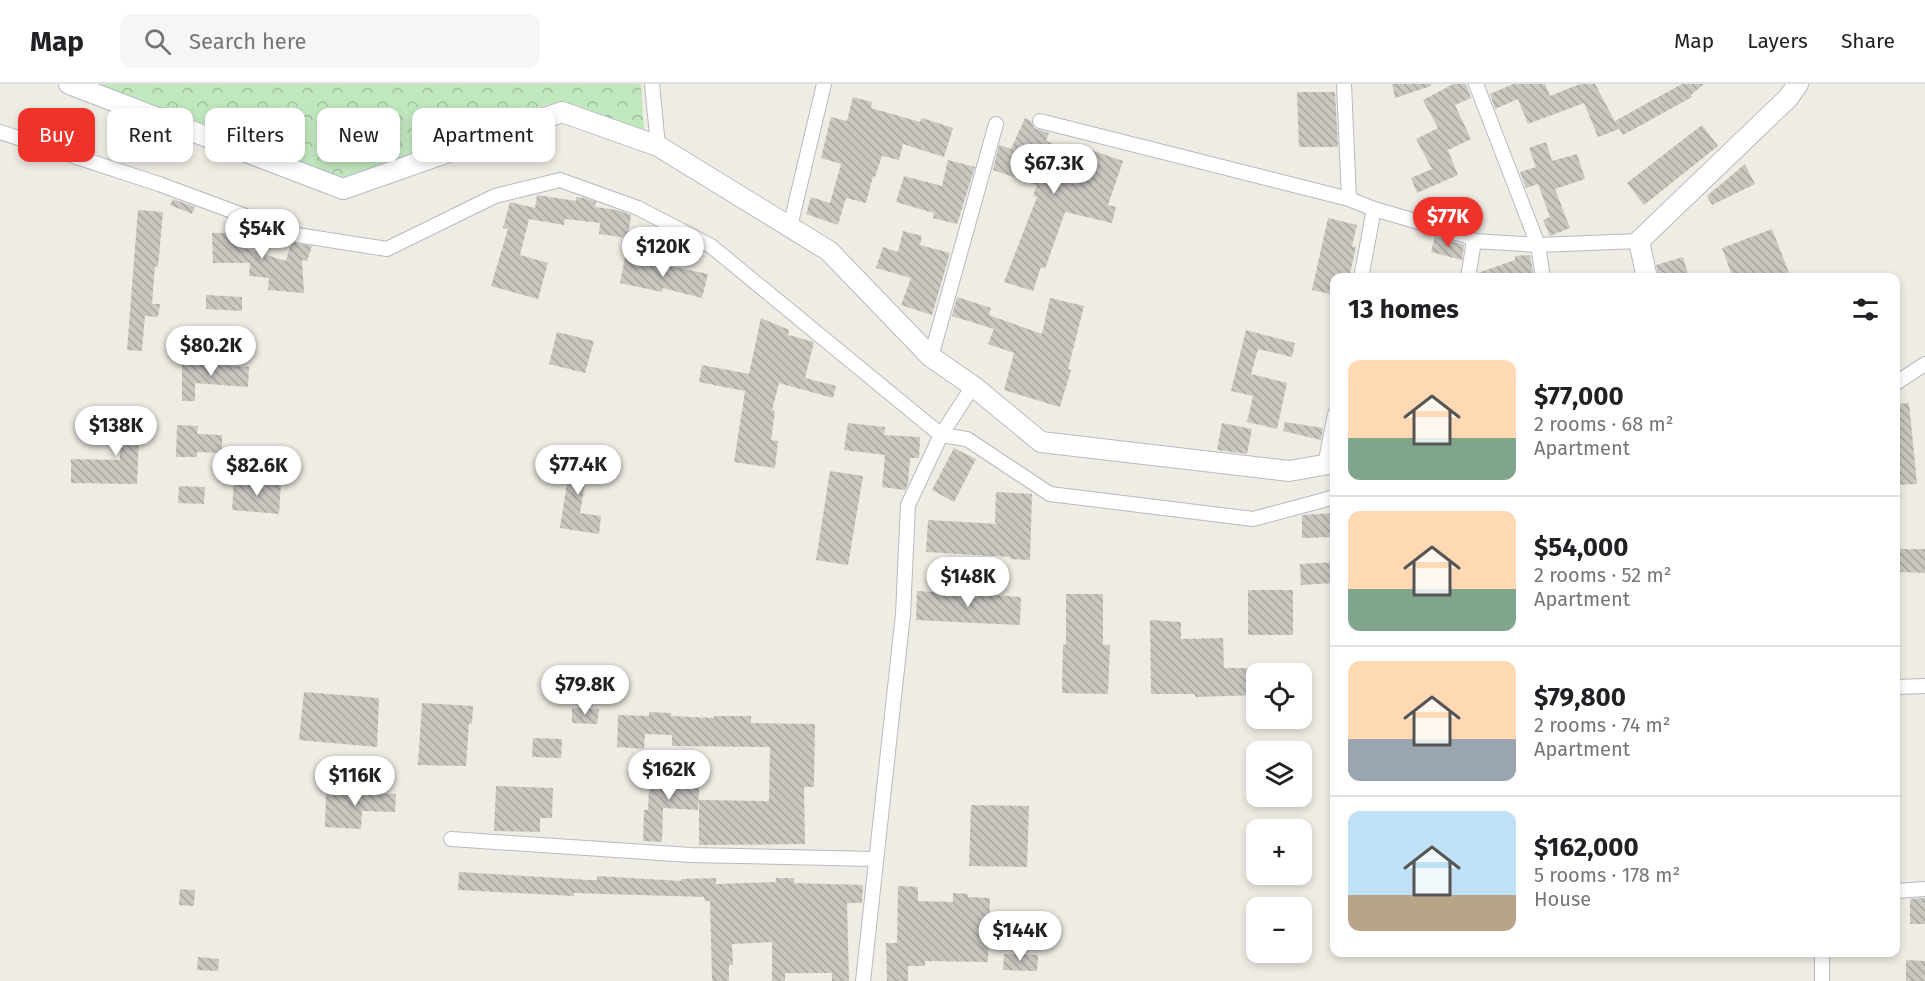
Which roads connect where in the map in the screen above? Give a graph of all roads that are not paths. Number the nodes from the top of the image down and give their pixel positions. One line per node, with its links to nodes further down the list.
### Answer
1 (69, 84): 10 (street)
2 (652, 84): 10 (street)
3 (824, 84): 13 (street)
4 (1344, 84): 11 (street)
5 (1476, 84): 16 (street)
6 (1798, 84): 15 (street)
7 (1040, 121): 11 (street)
8 (996, 124): 21 (street)
9 (0, 132): 25 (street)
10 (658, 146): 13 (street)
11 (1349, 198): 12 (street)
12 (1374, 209): 14 (street); 17 (street)
13 (789, 227): 21 (street)
14 (1474, 241): 16 (street); 18 (street)
15 (1639, 241): 16 (street); 20 (street)
16 (1538, 245): 19 (street)
17 (1362, 273)
18 (1469, 273)
19 (1542, 273)
20 (1646, 273)
21 (931, 357): 24 (street)
22 (1925, 364): 23 (street)
23 (1900, 380)
24 (973, 386): 25 (street); 26 (street)
25 (941, 435): 27 (street); 31 (street)
26 (1330, 464)
27 (1330, 498)
28 (1925, 686): 29 (street)
29 (1900, 687)
30 (451, 839): 31 (street)
31 (875, 859): 35 (street)
32 (1925, 890): 33 (street)
33 (1900, 891)
34 (1822, 957): 36 (street)
35 (863, 981)
36 (1822, 981)

